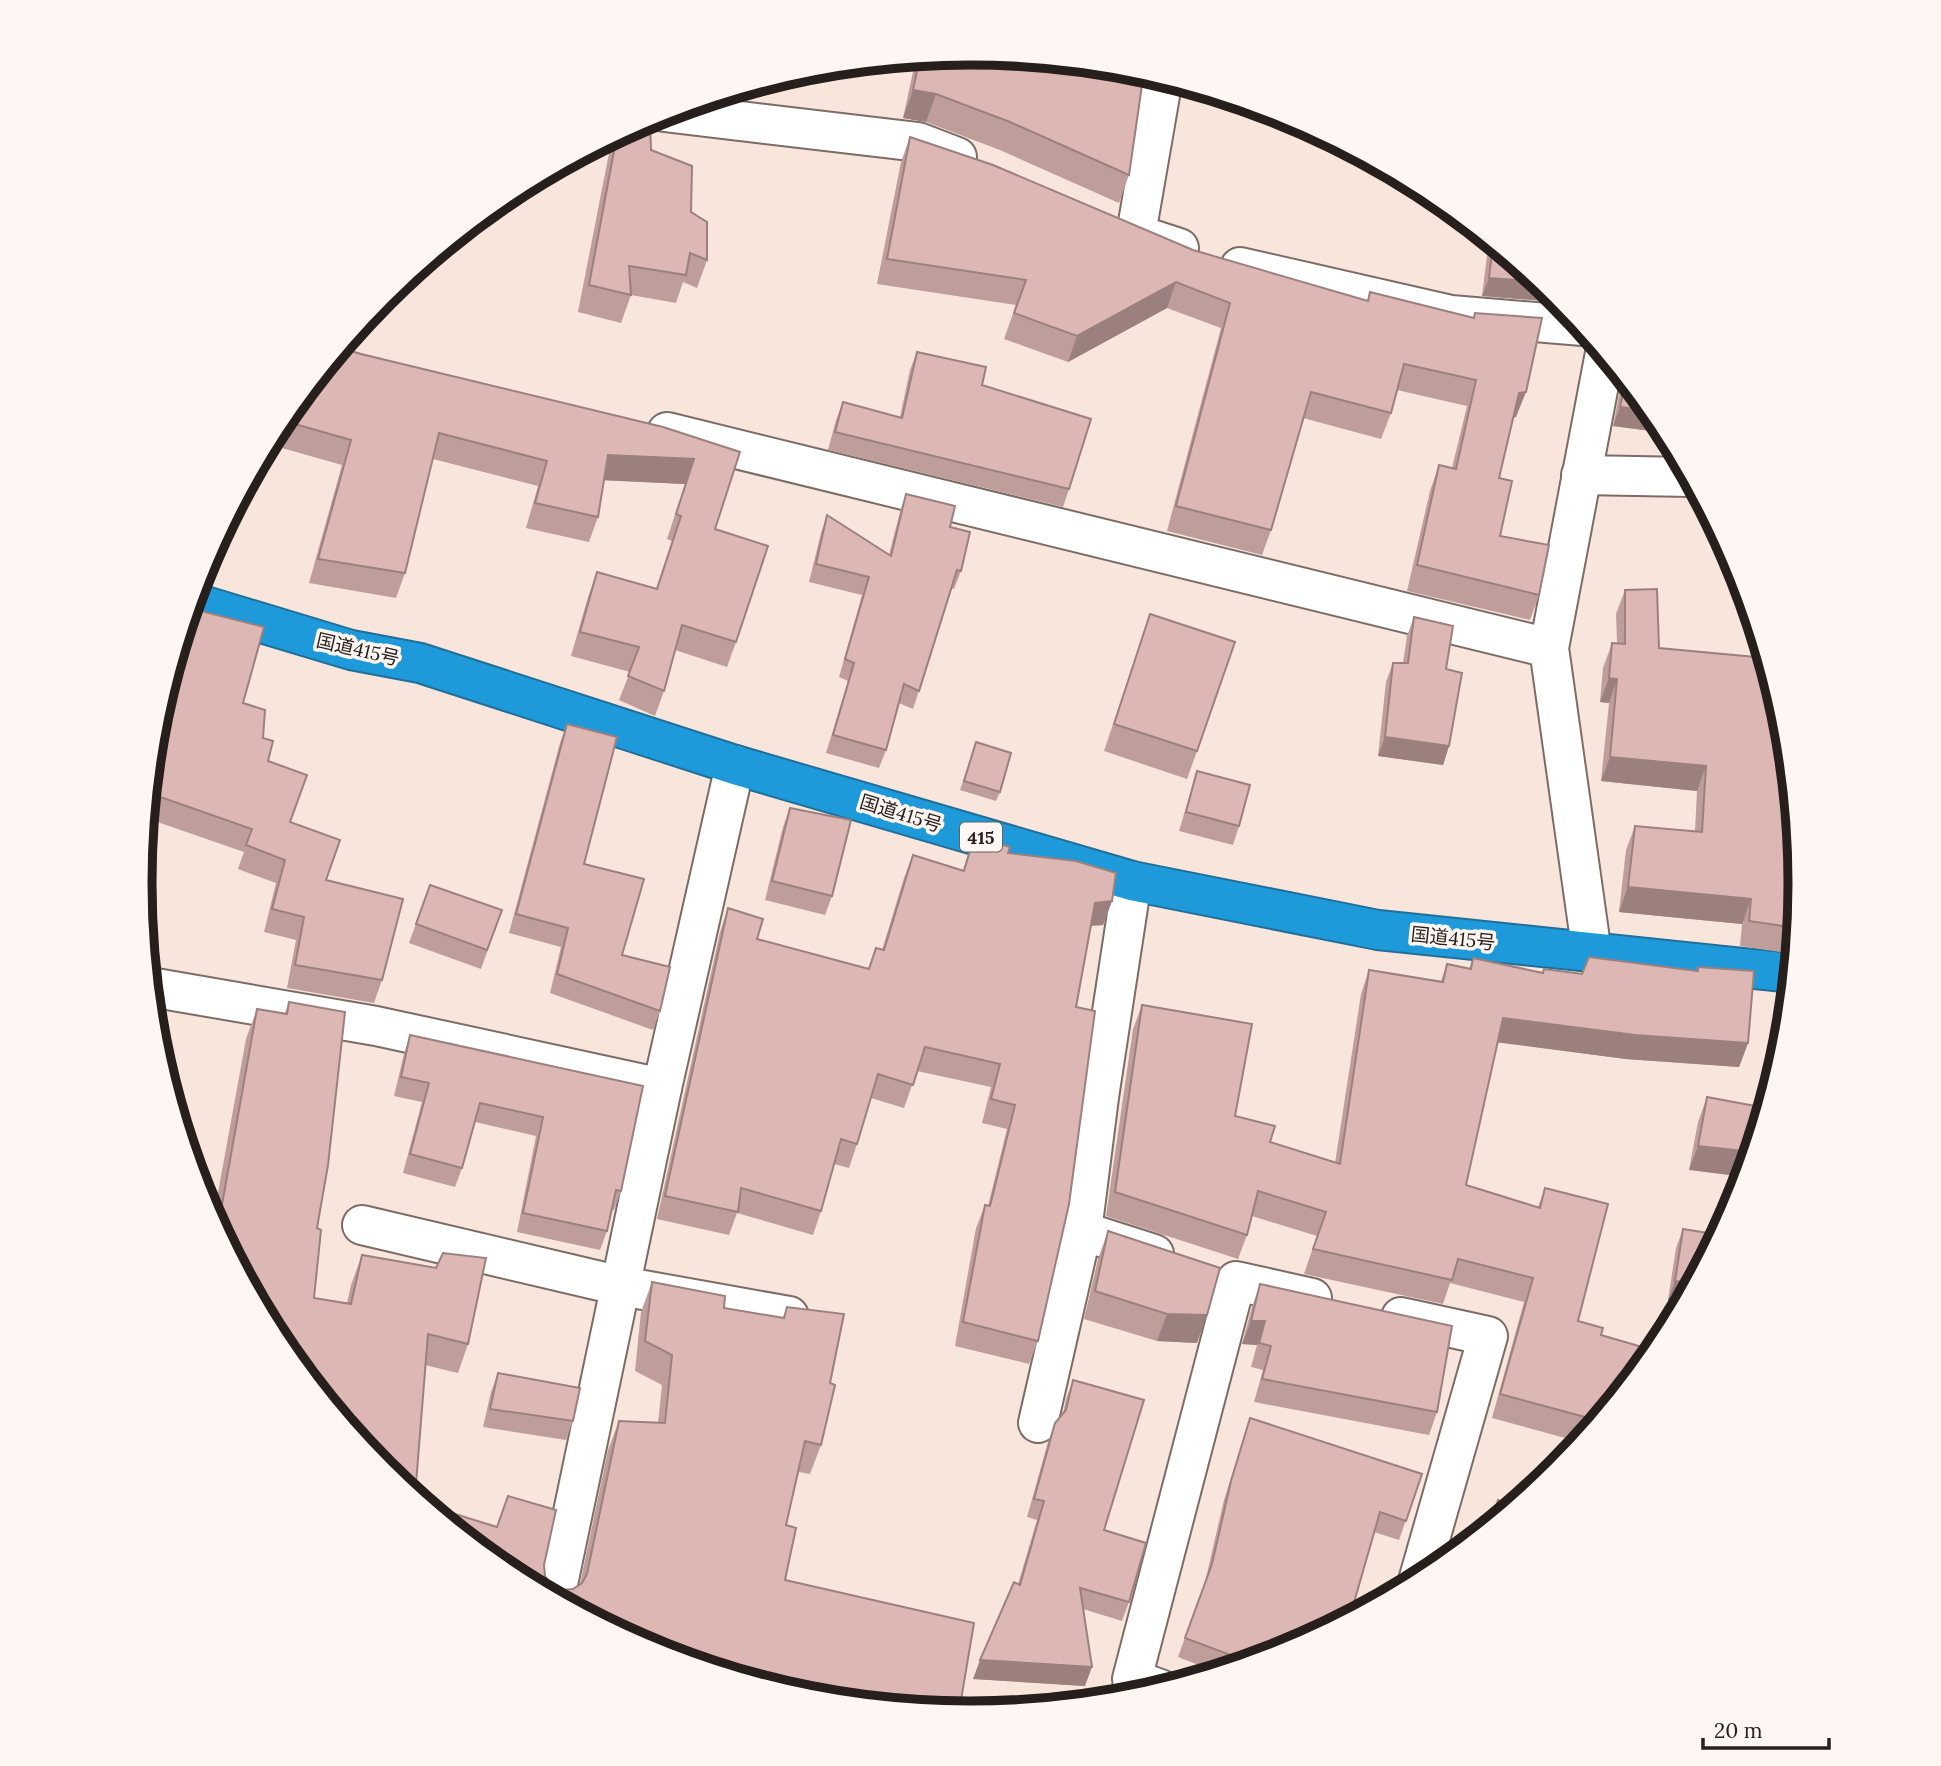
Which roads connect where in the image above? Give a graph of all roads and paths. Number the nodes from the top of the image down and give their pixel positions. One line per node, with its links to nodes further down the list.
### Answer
1 (1161, 88): 5 (street)
2 (689, 115): 3 (street)
3 (992, 170)
4 (1100, 218): 5 (street)
5 (1136, 234): 6 (street)
6 (1569, 325)
7 (1603, 364): 9 (street)
8 (628, 422): 12 (street)
9 (1581, 475): 10 (street); 12 (street)
10 (1681, 477)
11 (202, 605): 13 (highway, 国道415号 / 415)
12 (1549, 648): 15 (street)
13 (735, 765): 14 (highway, 国道415号 / 415); 18 (street)
14 (1132, 881): 15 (highway, 国道415号 / 415); 20 (street)
15 (1592, 954): 16 (highway, 国道415号 / 415)
16 (1784, 972)
17 (159, 988): 18 (street)
18 (662, 1088): 22 (street)
19 (362, 1225): 22 (street)
20 (1083, 1231): 21 (street); 24 (street)
21 (1236, 1281): 25 (street); 27 (street)
22 (621, 1286): 23 (street); 26 (street)
23 (789, 1316)
24 (1038, 1423)
25 (1423, 1564)
26 (557, 1589)
27 (1143, 1683)

